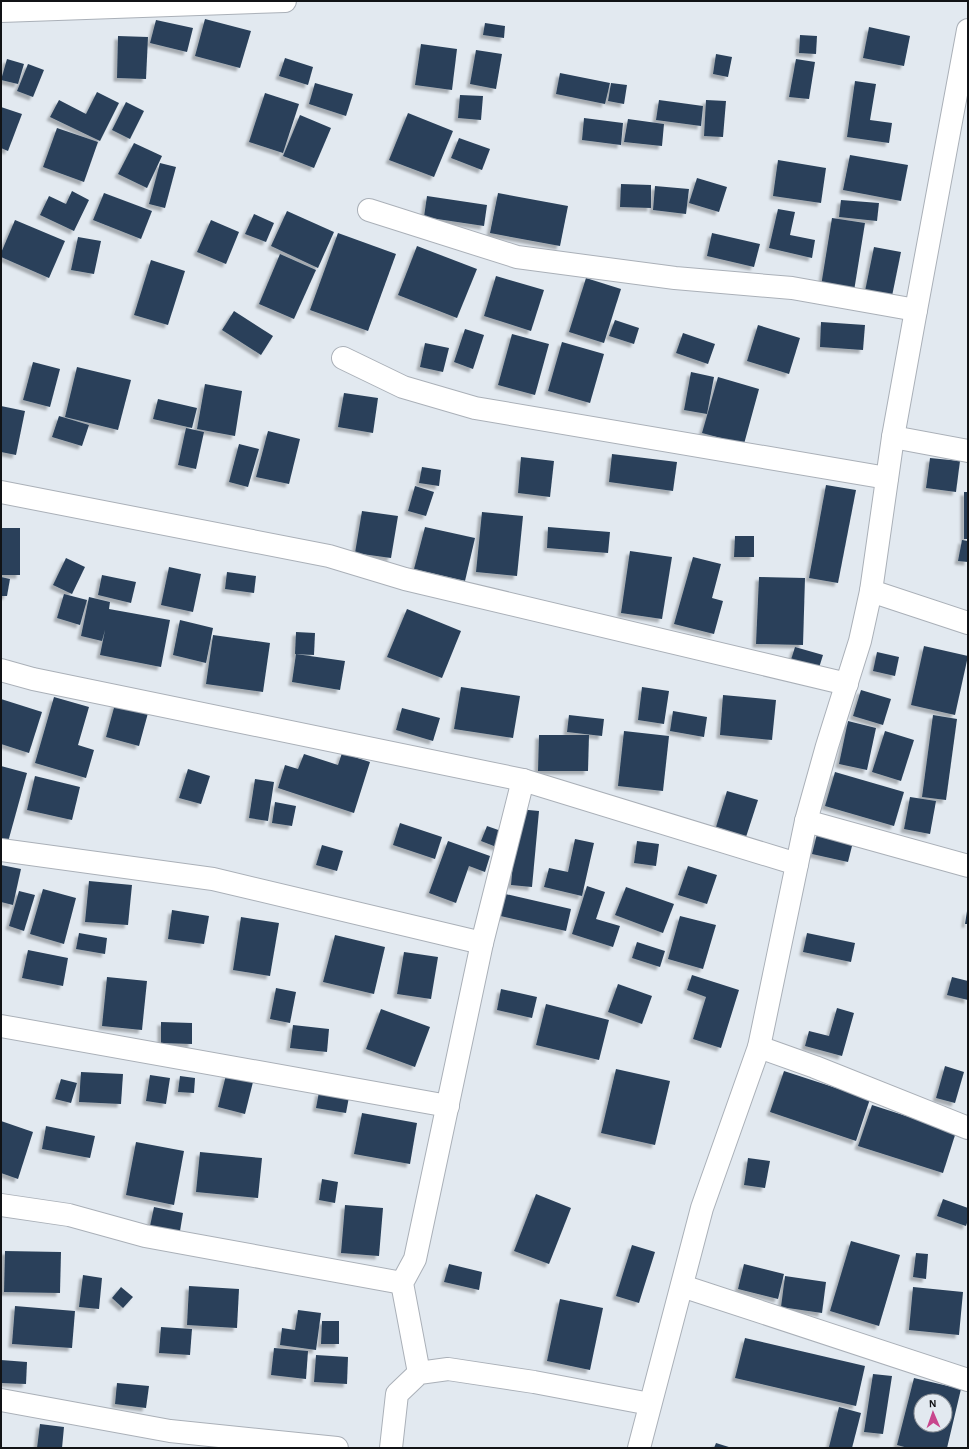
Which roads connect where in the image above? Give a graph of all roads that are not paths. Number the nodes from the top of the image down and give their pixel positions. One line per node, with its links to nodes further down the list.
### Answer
1 (285, 1): 2 (street)
2 (1, 11)
3 (968, 30): 5 (street)
4 (369, 210): 5 (street)
5 (916, 310): 7 (street)
6 (343, 358): 9 (street)
7 (893, 438): 8 (street); 9 (street)
8 (968, 451)
9 (887, 478): 11 (street)
10 (1, 492): 14 (street)
11 (871, 591): 12 (street); 14 (street)
12 (968, 623)
13 (1, 670): 15 (street)
14 (847, 684): 16 (street)
15 (523, 780): 18 (street); 20 (street)
16 (806, 821): 18 (street); 19 (street)
17 (1, 850): 20 (street)
18 (797, 864): 22 (street)
19 (968, 866)
20 (482, 943): 23 (street)
21 (1, 1026): 23 (street)
22 (759, 1047): 24 (street); 27 (street)
23 (448, 1106): 26 (street)
24 (968, 1128)
25 (1, 1205): 26 (street)
26 (402, 1283): 28 (street)
27 (682, 1286): 29 (street); 31 (street)
28 (418, 1373): 31 (street); 33 (street)
29 (968, 1380)
30 (1, 1400): 32 (street)
31 (650, 1404): 34 (street)
32 (336, 1448)
33 (391, 1448)
34 (639, 1448)

